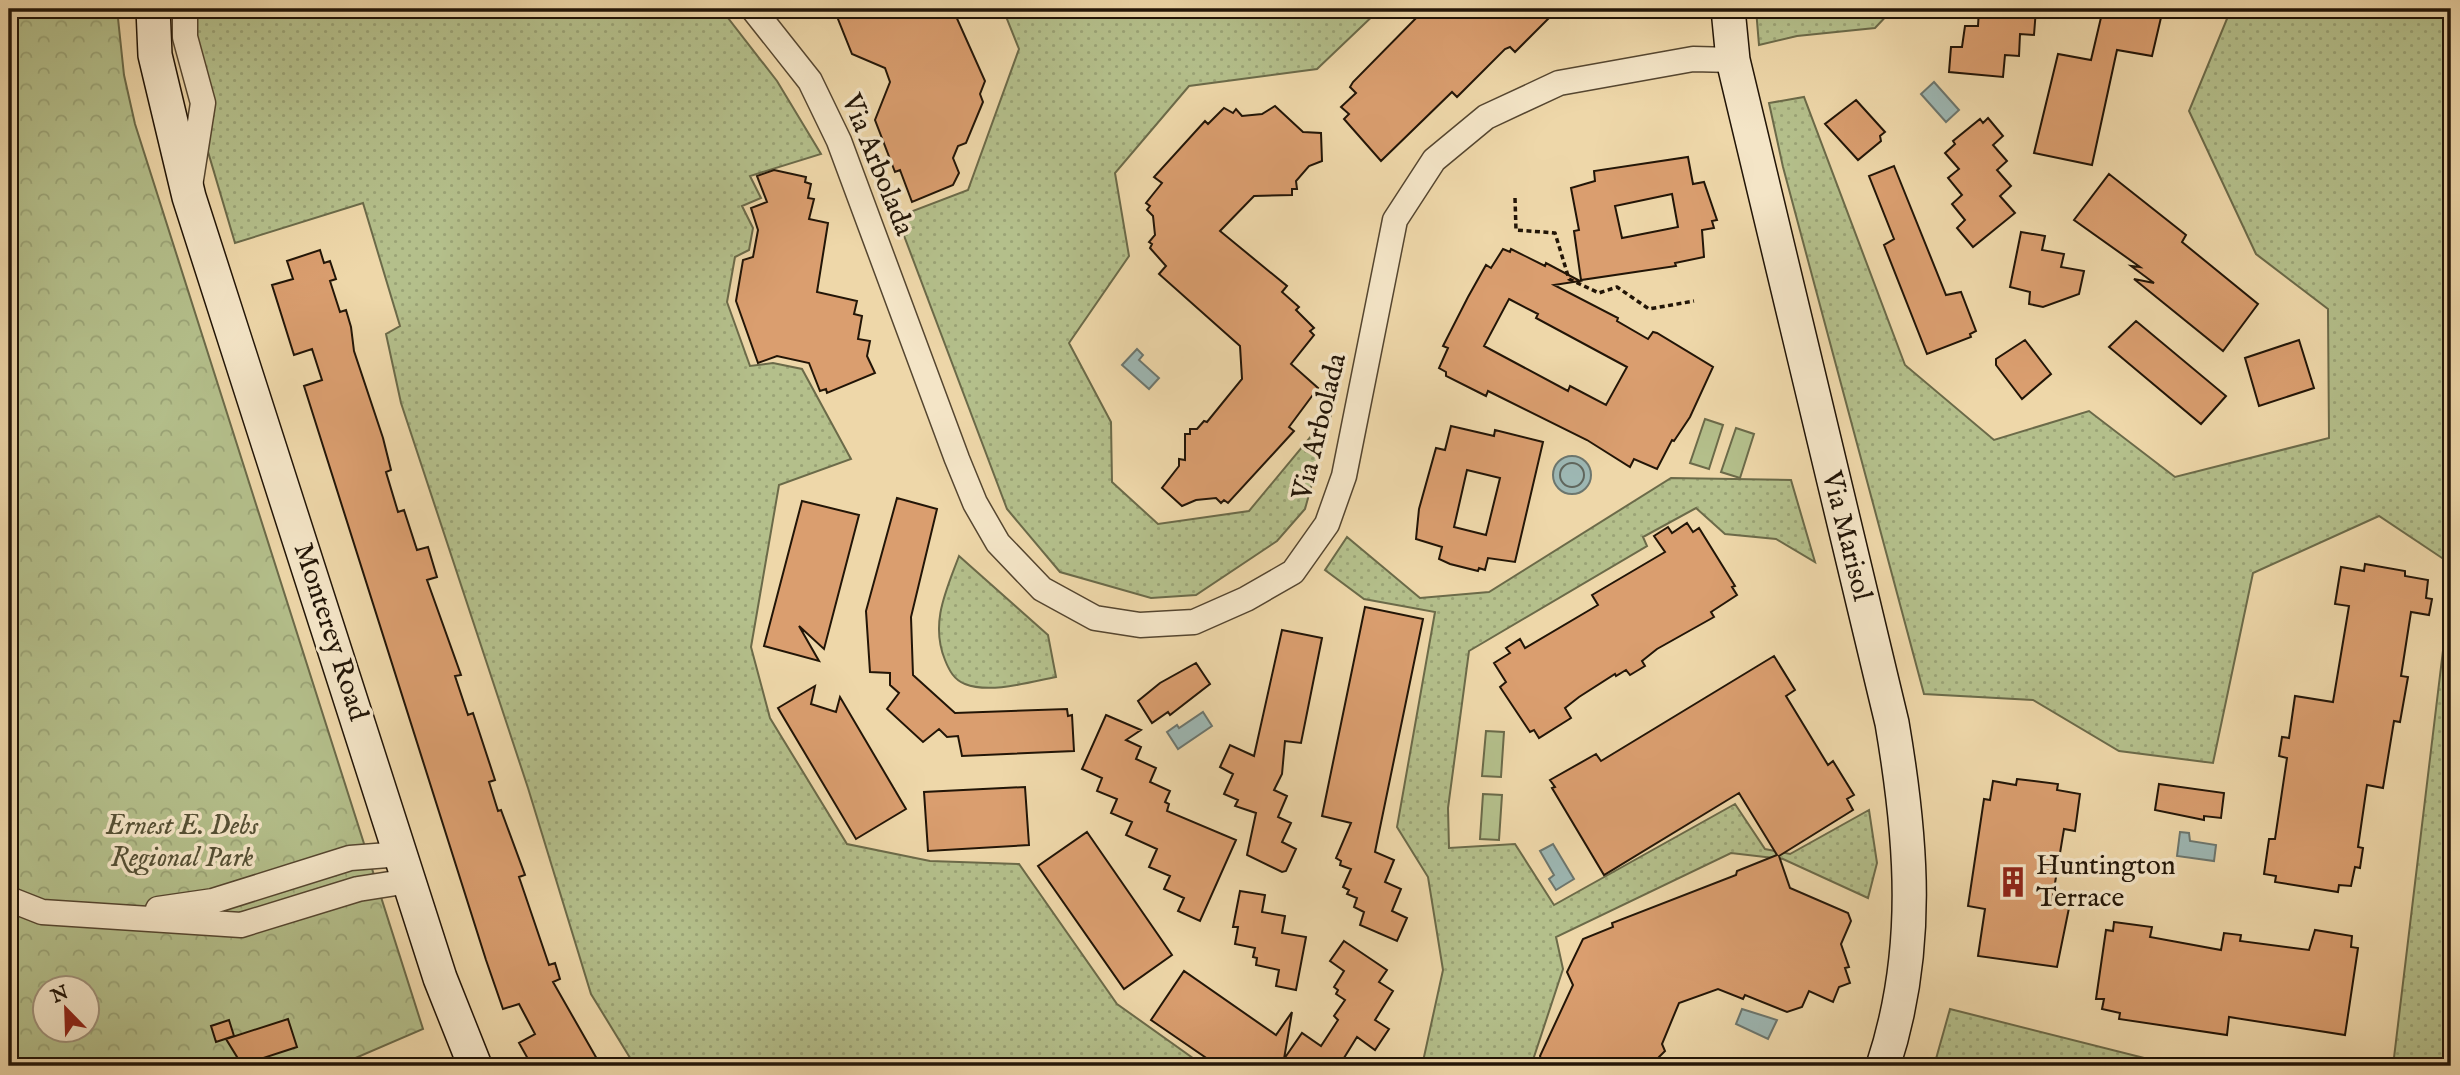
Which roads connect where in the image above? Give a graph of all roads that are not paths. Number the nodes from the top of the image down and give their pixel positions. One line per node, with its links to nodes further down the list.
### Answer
1 (153, 9): 6 (street, Monterey Road)
2 (185, 9): 6 (street, Monterey Road)
3 (753, 9): 5 (street, Via Arbolada)
4 (1728, 9): 5 (street, Via Marisol)
5 (1733, 60): 13 (street, Via Marisol)
6 (188, 197): 7 (street, Monterey Road)
7 (405, 867): 8 (street); 11 (street); 12 (street, Monterey Road)
8 (231, 895): 10 (street); 11 (street)
9 (9, 900): 10 (street)
10 (42, 912): 11 (street)
11 (242, 925)
12 (475, 1066)
13 (1883, 1066)

